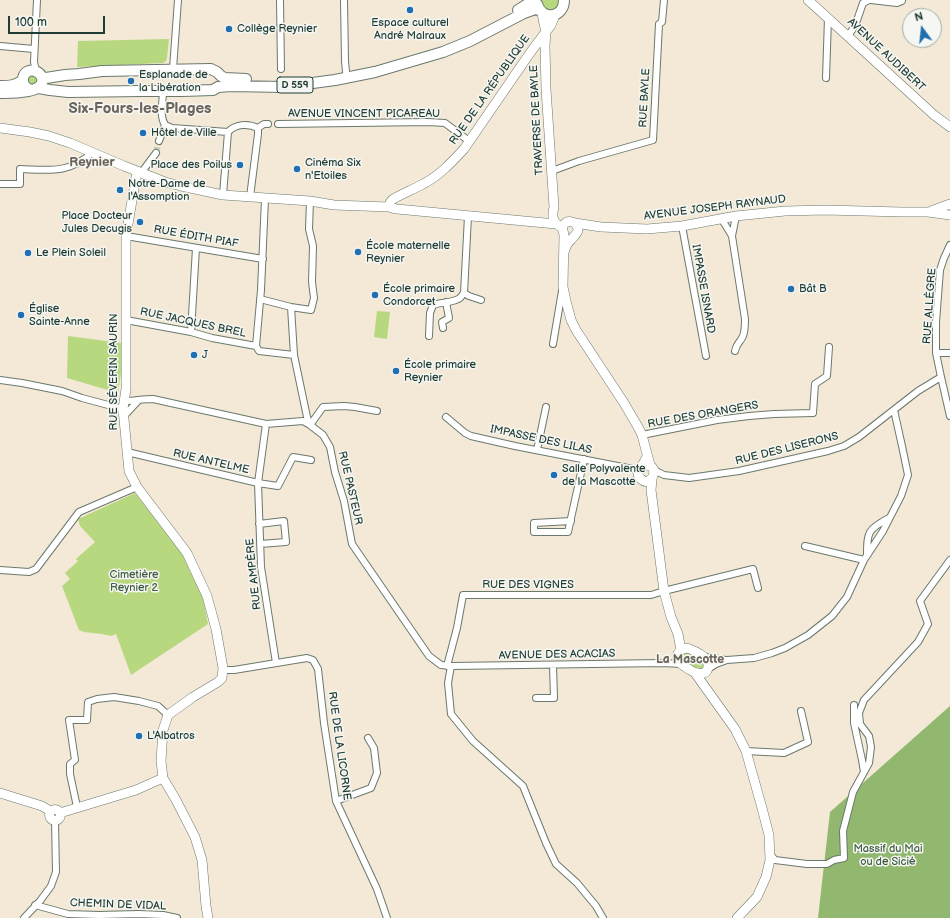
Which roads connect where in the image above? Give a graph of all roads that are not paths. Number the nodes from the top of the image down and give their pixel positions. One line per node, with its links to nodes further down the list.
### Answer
1 (37, 0): 16 (street)
2 (178, 0): 17 (street)
3 (280, 0): 18 (street)
4 (344, 0): 20 (street)
5 (564, 0): 11 (main road)
6 (664, 0): 40 (street, RUE BAYLE)
7 (808, 0): 12 (street, AVENUE AUDIBERT)
8 (870, 0): 9 (street); 14 (street)
9 (902, 0)
10 (538, 6): 11 (main road); 13 (street, TRAVERSE DE BAYLE); 20 (main road, D 559); 25 (main road, D 559)
11 (555, 15): 13 (street, TRAVERSE DE BAYLE)
12 (828, 18): 14 (street, AVENUE AUDIBERT); 22 (street)
13 (546, 31): 37 (street, RUE DE LA RÉPUBLIQUE); 40 (street, TRAVERSE DE BAYLE)
14 (848, 36): 32 (street, AVENUE AUDIBERT)
15 (0, 46): 16 (street)
16 (34, 49): 19 (street)
17 (173, 69): 19 (main road, D 559); 21 (main road, D 559)
18 (281, 69)
19 (35, 70): 23 (main road); 26 (main road)
20 (346, 72): 21 (main road, D 559)
21 (221, 76): 25 (main road)
22 (826, 78)
23 (23, 80): 24 (main road); 26 (main road)
24 (0, 86)
25 (218, 87): 27 (main road, D 559)
26 (35, 89): 27 (main road, D 559); 28 (main road, D 559)
27 (163, 91): 31 (street)
28 (0, 93)
29 (266, 124): 34 (street)
30 (278, 124): 37 (street, AVENUE VINCENT PICAREAU)
31 (165, 125): 35 (street); 36 (street)
32 (950, 127)
33 (0, 128): 38 (street)
34 (258, 128): 35 (street); 44 (street)
35 (228, 132): 43 (street)
36 (159, 141)
37 (469, 141): 48 (street, RUE DE LA RÉPUBLIQUE)
38 (92, 153): 41 (street); 42 (street)
39 (156, 153): 41 (street)
40 (552, 171): 55 (street, TRAVERSE DE BAYLE)
41 (140, 172): 43 (street); 56 (street, RUE SÉVERIN SAURIN)
42 (0, 184)
43 (223, 195): 44 (street)
44 (250, 197): 45 (street)
45 (265, 198): 46 (street); 60 (street)
46 (310, 201): 48 (street); 66 (street)
47 (950, 204): 49 (street, AVENUE JOSEPH RAYNAUD)
48 (390, 207): 51 (street, AVENUE JOSEPH RAYNAUD)
49 (928, 212): 50 (street, AVENUE JOSEPH RAYNAUD); 52 (street, AVENUE JOSEPH RAYNAUD)
50 (950, 215)
51 (468, 216): 55 (street, AVENUE JOSEPH RAYNAUD); 62 (street)
52 (736, 216): 53 (street, AVENUE JOSEPH RAYNAUD); 57 (street)
53 (721, 218): 54 (street, AVENUE JOSEPH RAYNAUD); 57 (street)
54 (682, 226): 55 (street, AVENUE JOSEPH RAYNAUD); 78 (street, IMPASSE ISNARD)
55 (568, 228): 61 (street)
56 (126, 236): 59 (street, RUE ÉDITH PIAF); 67 (street, RUE SÉVERIN SAURIN)
57 (732, 236): 74 (street)
58 (950, 245): 75 (street, RUE ALLÈGRE)
59 (196, 248): 60 (street, RUE ÉDITH PIAF); 69 (street)
60 (263, 259): 63 (street)
61 (563, 287): 71 (street); 90 (street)
62 (464, 292): 64 (street); 65 (street)
63 (260, 299): 66 (street); 72 (street)
64 (481, 300)
65 (446, 302): 68 (street); 70 (street)
66 (292, 308): 77 (street)
67 (126, 320): 69 (street, RUE JACQUES BREL); 83 (street, RUE SÉVERIN SAURIN)
68 (443, 328)
69 (191, 332): 72 (street, RUE JACQUES BREL)
70 (428, 336)
71 (553, 344)
72 (256, 346): 77 (street)
73 (828, 347): 90 (street, RUE DES ORANGERS)
74 (735, 351)
75 (936, 353): 76 (street); 79 (street, RUE ALLÈGRE)
76 (950, 353)
77 (294, 354): 89 (street)
78 (706, 356)
79 (941, 377): 84 (street, RUE DES LISERONS); 86 (street, RUE ALLÈGRE)
80 (0, 380): 83 (street)
81 (138, 401): 83 (street); 83 (street); 88 (street)
82 (546, 407): 91 (street)
83 (124, 409): 92 (street, RUE SÉVERIN SAURIN)
84 (894, 410): 95 (street, RUE DES LISERONS); 98 (street)
85 (377, 411): 89 (street)
86 (950, 416)
87 (446, 417): 91 (street, IMPASSE DES LILAS)
88 (266, 424): 89 (street); 96 (street, RUE ANTELME)
89 (310, 425): 113 (street, RUE PASTEUR)
90 (642, 436): 95 (street)
91 (537, 450): 93 (street, IMPASSE DES LILAS)
92 (127, 452): 96 (street, RUE ANTELME); 97 (street, RUE SÉVERIN SAURIN)
93 (584, 459): 95 (street, IMPASSE DES LILAS); 99 (street)
94 (311, 460): 96 (street)
95 (648, 473): 107 (street)
96 (258, 483): 100 (street, RUE AMPÈRE)
97 (137, 487): 105 (street); 114 (street, RUE SÉVERIN SAURIN)
98 (889, 518): 103 (street); 103 (street)
99 (571, 521): 99 (street)
100 (259, 524): 101 (street, RUE AMPÈRE); 101 (street)
101 (260, 544): 111 (street, RUE AMPÈRE)
102 (805, 546): 103 (street)
103 (865, 557): 110 (street)
104 (950, 560): 124 (street)
105 (0, 570)
106 (758, 588): 107 (street, RUE DES VIGNES)
107 (664, 591): 108 (street); 113 (street, RUE DES VIGNES)
108 (682, 655): 109 (street); 112 (street, AVENUE DES ACACIAS); 116 (street)
109 (705, 657): 110 (street); 115 (street)
110 (727, 660): 115 (street)
111 (276, 663): 114 (street, RUE DE LA LICORNE); 127 (street, RUE DE LA LICORNE)
112 (553, 665): 113 (street, AVENUE DES ACACIAS); 118 (street)
113 (449, 666): 136 (street)
114 (223, 670): 121 (street)
115 (706, 671): 116 (street); 117 (street)
116 (695, 673): 117 (street)
117 (704, 685): 123 (street)
118 (536, 698)
119 (854, 706): 124 (street)
120 (801, 712): 123 (street)
121 (168, 715): 125 (street); 128 (street)
122 (368, 738): 127 (street)
123 (746, 751): 130 (street)
124 (864, 772): 130 (street)
125 (163, 778): 128 (street); 134 (street)
126 (0, 792): 129 (street)
127 (336, 801): 135 (street, RUE DE LA LICORNE)
128 (77, 807): 129 (street)
129 (58, 817): 131 (street)
130 (770, 854): 137 (street)
131 (35, 906): 132 (street); 133 (street, CHEMIN DE VIDAL)
132 (24, 918)
133 (177, 918)
134 (208, 918)
135 (387, 918)
136 (603, 918)
137 (737, 918)

